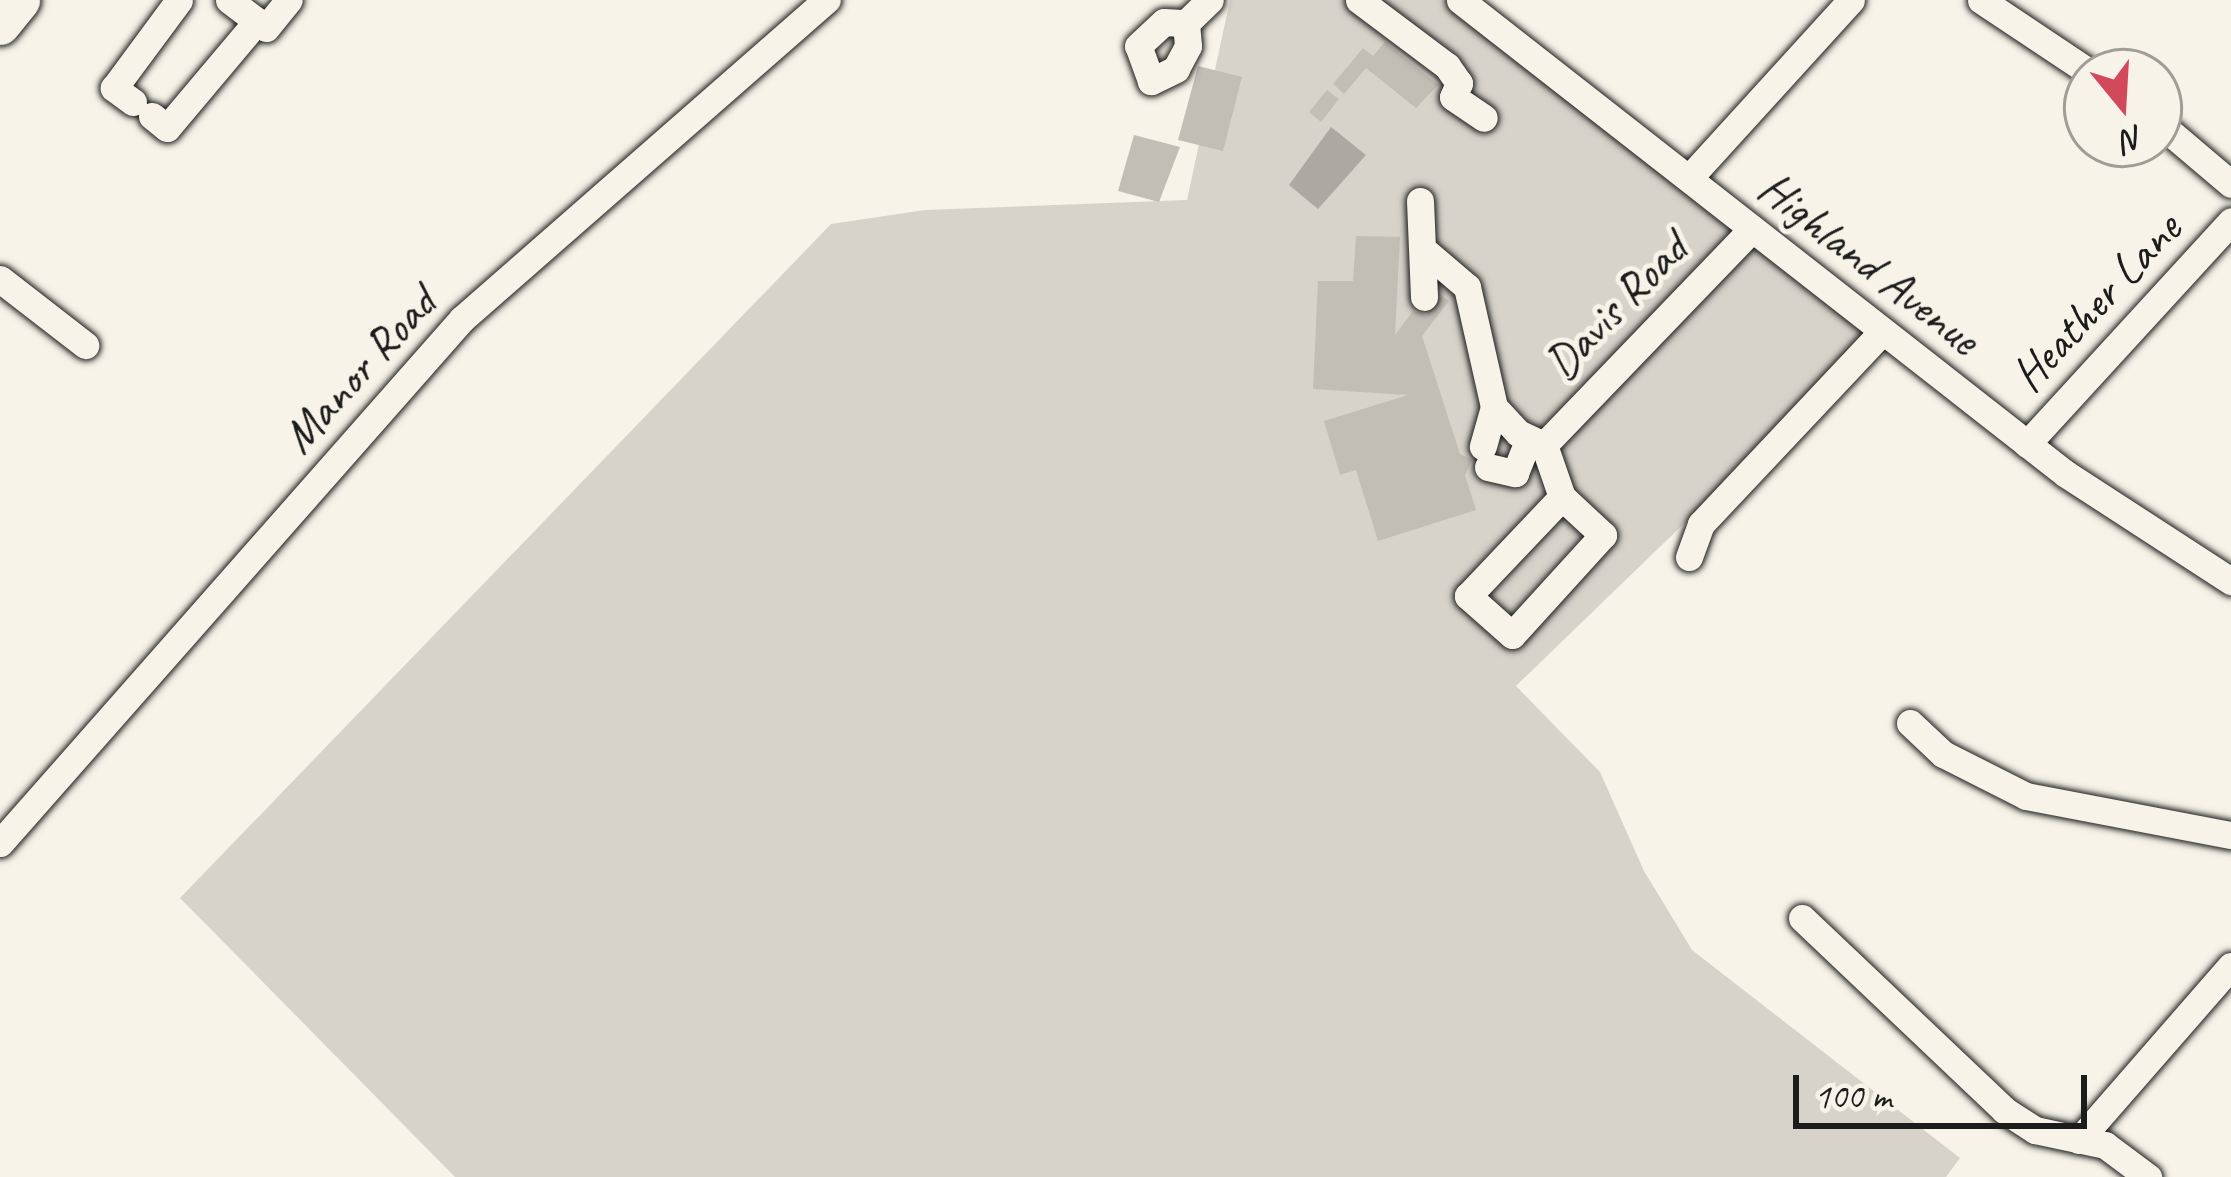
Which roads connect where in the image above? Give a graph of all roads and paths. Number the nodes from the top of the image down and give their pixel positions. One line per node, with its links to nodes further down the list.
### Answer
1 (20, 0): 13 (highway)
2 (179, 0): 11 (street)
3 (229, 0): 11 (street)
4 (289, 0): 11 (street)
5 (827, 0): 35 (street, Manor Road)
6 (1210, 0): 12 (street)
7 (1359, 0): 15 (street)
8 (1460, 0): 17 (street, Highland Avenue)
9 (1851, 0): 17 (street)
10 (1981, 0): 14 (street)
11 (257, 21)
12 (1186, 23)
13 (0, 25)
14 (2063, 55)
15 (1484, 118)
16 (2183, 143): 18 (street)
17 (1690, 177): 21 (street, Highland Avenue)
18 (2231, 184)
19 (1420, 201): 22 (street)
20 (2231, 221): 29 (street, Heather Lane)
21 (1752, 229): 25 (street, Highland Avenue); 28 (street, Davis Road)
22 (1426, 252): 24 (street); 24 (street)
23 (0, 279): 26 (street)
24 (1471, 329): 27 (street)
25 (1881, 333): 29 (street, Highland Avenue); 31 (street)
26 (85, 344)
27 (1493, 406): 28 (street); 28 (street, Davis Road)
28 (1537, 442): 30 (street)
29 (2027, 444): 32 (street, Highland Avenue)
30 (1562, 497): 30 (street)
31 (1689, 557)
32 (2231, 581)
33 (1910, 723): 34 (street)
34 (2231, 835)
35 (0, 843)
36 (1802, 918): 38 (street)
37 (2227, 977): 38 (street)
38 (2079, 1140): 39 (street)
39 (2148, 1177)

